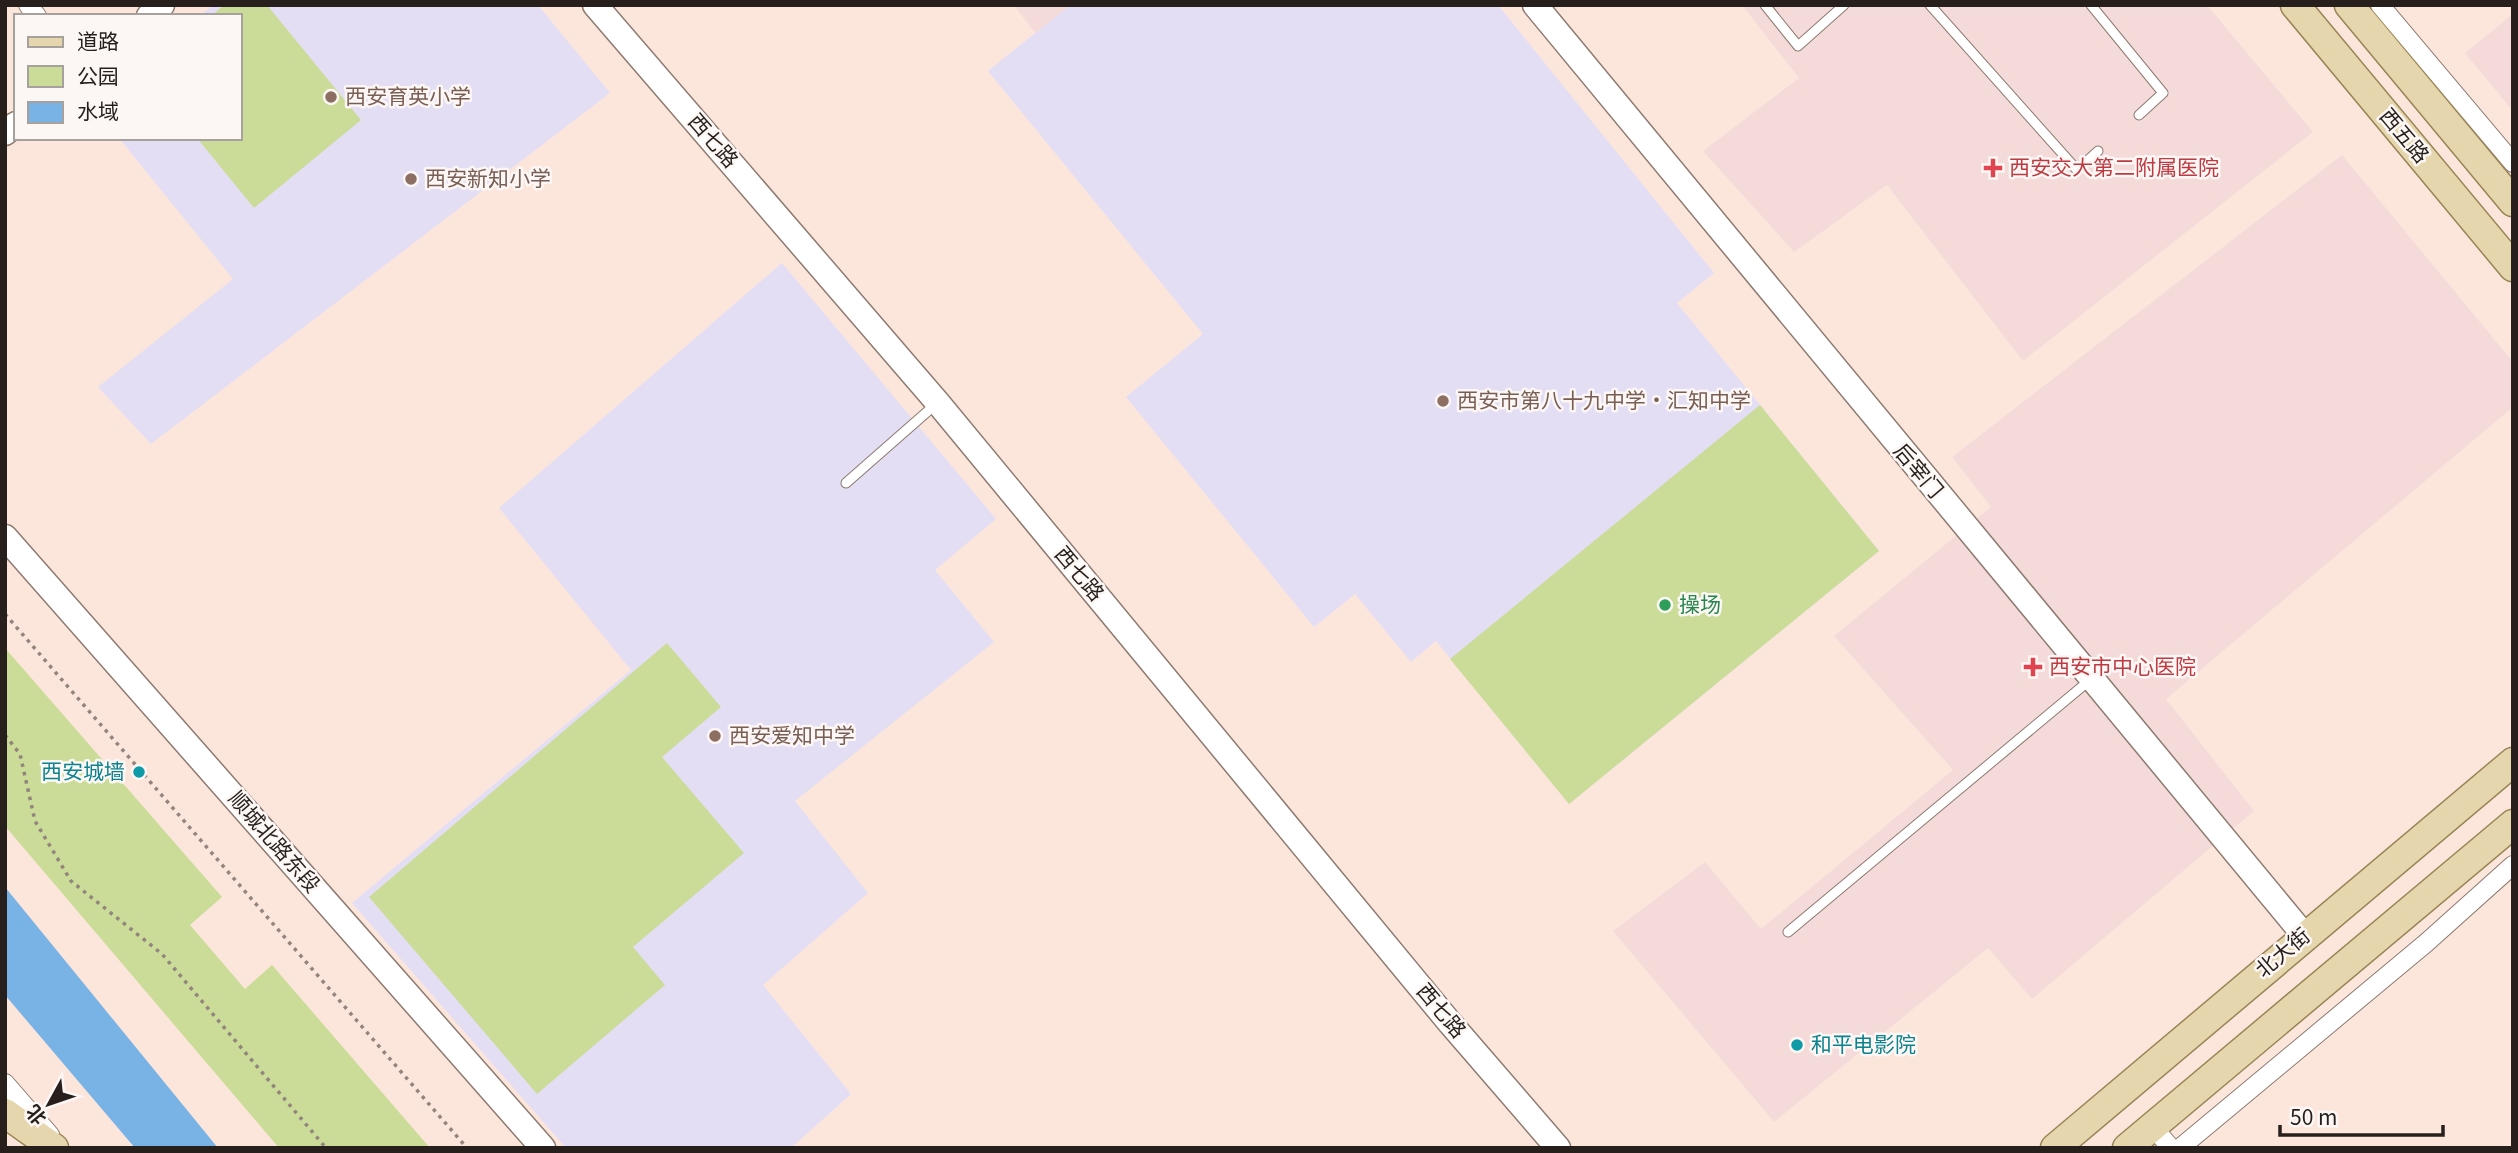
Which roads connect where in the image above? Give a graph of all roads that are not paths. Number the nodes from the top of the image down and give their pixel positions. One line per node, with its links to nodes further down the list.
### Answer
1 (595, 5): 15 (street, 西七路)
2 (1535, 5): 18 (street, 后宰门)
3 (1765, 5): 4 (lane)
4 (1844, 5)
5 (1930, 5): 11 (lane)
6 (2091, 5): 10 (lane)
7 (2295, 5): 14 (main road, 西五路)
8 (2349, 5): 13 (main road, 西五路)
9 (2380, 5): 12 (street)
10 (2139, 114)
11 (2098, 151)
12 (2513, 163)
13 (2513, 202)
14 (2513, 267)
15 (938, 403): 16 (lane); 32 (street, 西七路)
16 (846, 483)
17 (5, 537): 31 (street, 顺城北路东段)
18 (2091, 679): 23 (lane); 24 (street, 后宰门)
19 (2513, 762): 24 (main road, 北大街)
20 (2513, 824): 21 (main road)
21 (2487, 845): 22 (street); 27 (main road)
22 (2512, 869): 36 (street)
23 (1788, 932)
24 (2304, 935): 33 (main road, 北大街)
25 (5, 1083): 30 (street)
26 (5, 1114): 28 (main road); 29 (main road)
27 (2152, 1126): 34 (main road); 35 (street)
28 (31, 1148)
29 (54, 1148)
30 (62, 1148)
31 (543, 1148)
32 (1558, 1148)
33 (2055, 1148)
34 (2127, 1148)
35 (2171, 1148)
36 (2180, 1148)

